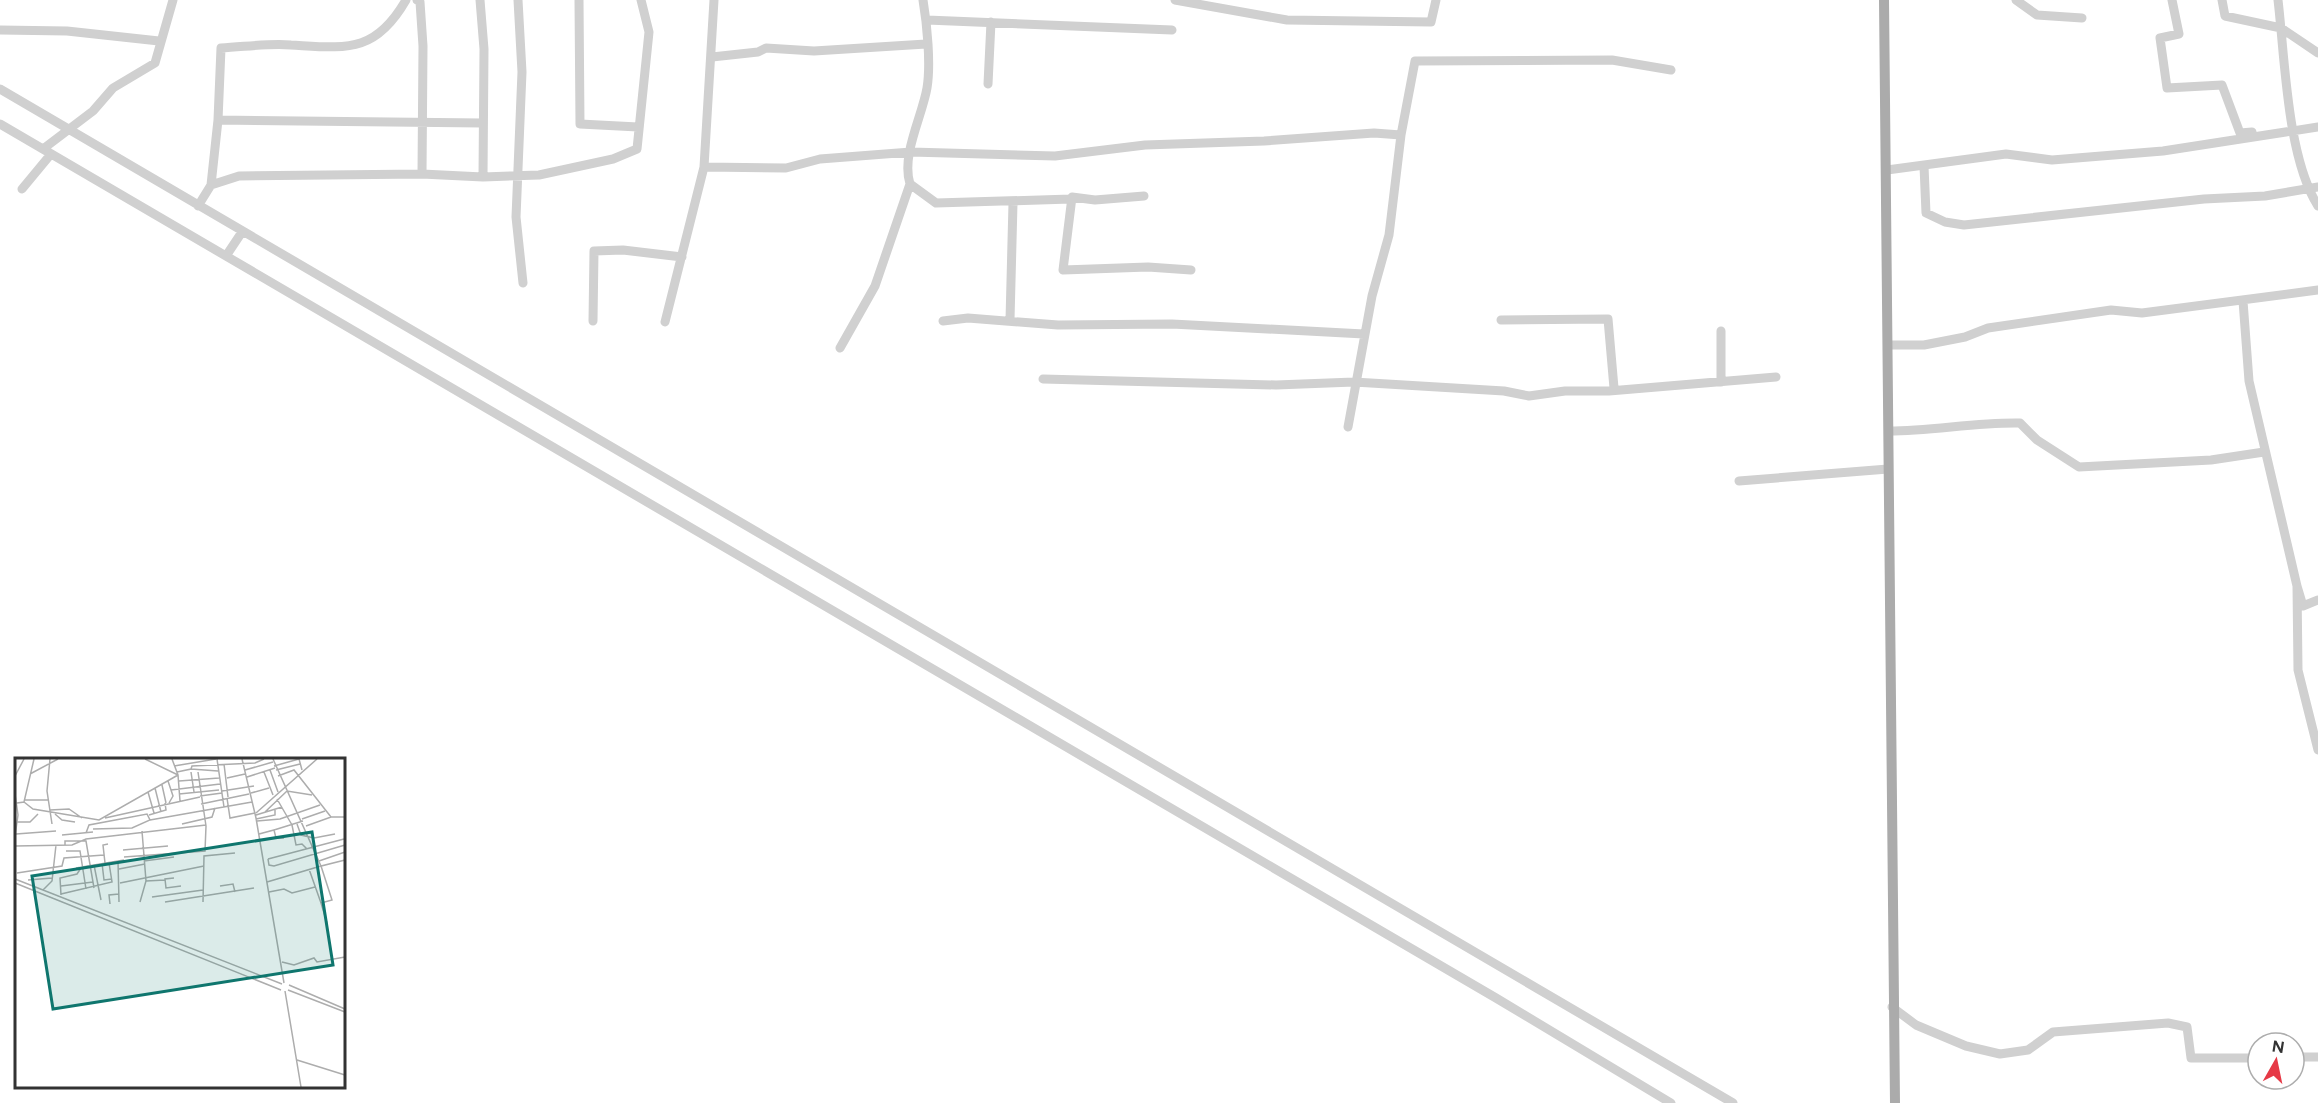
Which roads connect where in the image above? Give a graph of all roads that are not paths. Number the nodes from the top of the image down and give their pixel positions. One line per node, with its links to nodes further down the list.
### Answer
1 (173, 0): 23 (street)
2 (406, 0): 30 (street)
3 (417, 0): 33 (street)
4 (480, 0): 31 (street)
5 (518, 0): 45 (street)
6 (579, 0): 34 (street)
7 (641, 0): 34 (street)
8 (714, 0): 26 (street)
9 (923, 0): 18 (street)
10 (1174, 0): 11 (street)
11 (1436, 0)
12 (1884, 0): 43 (main road)
13 (2016, 0): 17 (street)
14 (2172, 0): 37 (street)
15 (2222, 0): 20 (street)
16 (2278, 0): 20 (street)
17 (2082, 18)
18 (927, 20): 19 (street); 24 (street)
19 (991, 21): 22 (street); 28 (street)
20 (2281, 28): 25 (street); 37 (street)
21 (0, 30): 23 (street)
22 (1172, 30)
23 (159, 41): 36 (street)
24 (926, 44): 26 (street); 40 (street)
25 (2318, 53)
26 (712, 57): 42 (street)
27 (1671, 70): 38 (street)
28 (988, 84)
29 (0, 89): 36 (street)
30 (218, 120): 33 (street); 48 (street)
31 (482, 123): 33 (street); 46 (street)
32 (0, 124): 39 (street)
33 (421, 124): 44 (street)
34 (638, 127): 45 (street)
35 (2318, 127): 37 (street)
36 (69, 130): 39 (street); 54 (street)
37 (2294, 130): 41 (street); 50 (street)
38 (1401, 135): 40 (street); 69 (street)
39 (46, 151): 49 (street); 57 (street)
40 (911, 152): 42 (street); 47 (street)
41 (1924, 166): 43 (street); 50 (street)
42 (704, 167): 58 (street)
43 (1887, 170): 70 (main road)
44 (422, 174): 46 (street); 48 (street)
45 (516, 175): 46 (street); 60 (street)
46 (483, 177)
47 (910, 184): 53 (street); 71 (street)
48 (211, 185): 54 (street)
49 (22, 189)
50 (2313, 189): 55 (street)
51 (1144, 196): 52 (street)
52 (1071, 199): 53 (street); 59 (street)
53 (1013, 203): 63 (street)
54 (198, 206): 56 (street)
55 (2318, 206)
56 (242, 232): 57 (street); 88 (street)
57 (226, 256): 87 (street)
58 (682, 257): 65 (street); 67 (street)
59 (1191, 270)
60 (523, 283)
61 (2318, 290): 62 (street)
62 (2242, 301): 70 (street); 79 (street)
63 (1011, 320): 66 (street); 69 (street)
64 (1501, 320): 76 (street)
65 (593, 321)
66 (944, 321)
67 (665, 322)
68 (1721, 331): 75 (street)
69 (1364, 334): 74 (street)
70 (1888, 345): 78 (main road)
71 (840, 348)
72 (1776, 377): 75 (street)
73 (1043, 379): 74 (street)
74 (1354, 382): 76 (street); 77 (street)
75 (1721, 382): 76 (street)
76 (1614, 388)
77 (1348, 427)
78 (1888, 431): 79 (street); 80 (main road)
79 (2264, 452): 82 (street)
80 (1888, 469): 81 (street); 85 (main road)
81 (1739, 481)
82 (2296, 586): 83 (street); 84 (street)
83 (2318, 600)
84 (2318, 750)
85 (1892, 1007): 86 (street); 89 (main road)
86 (2246, 1058)
87 (1671, 1103)
88 (1733, 1103)
89 (1895, 1103)

